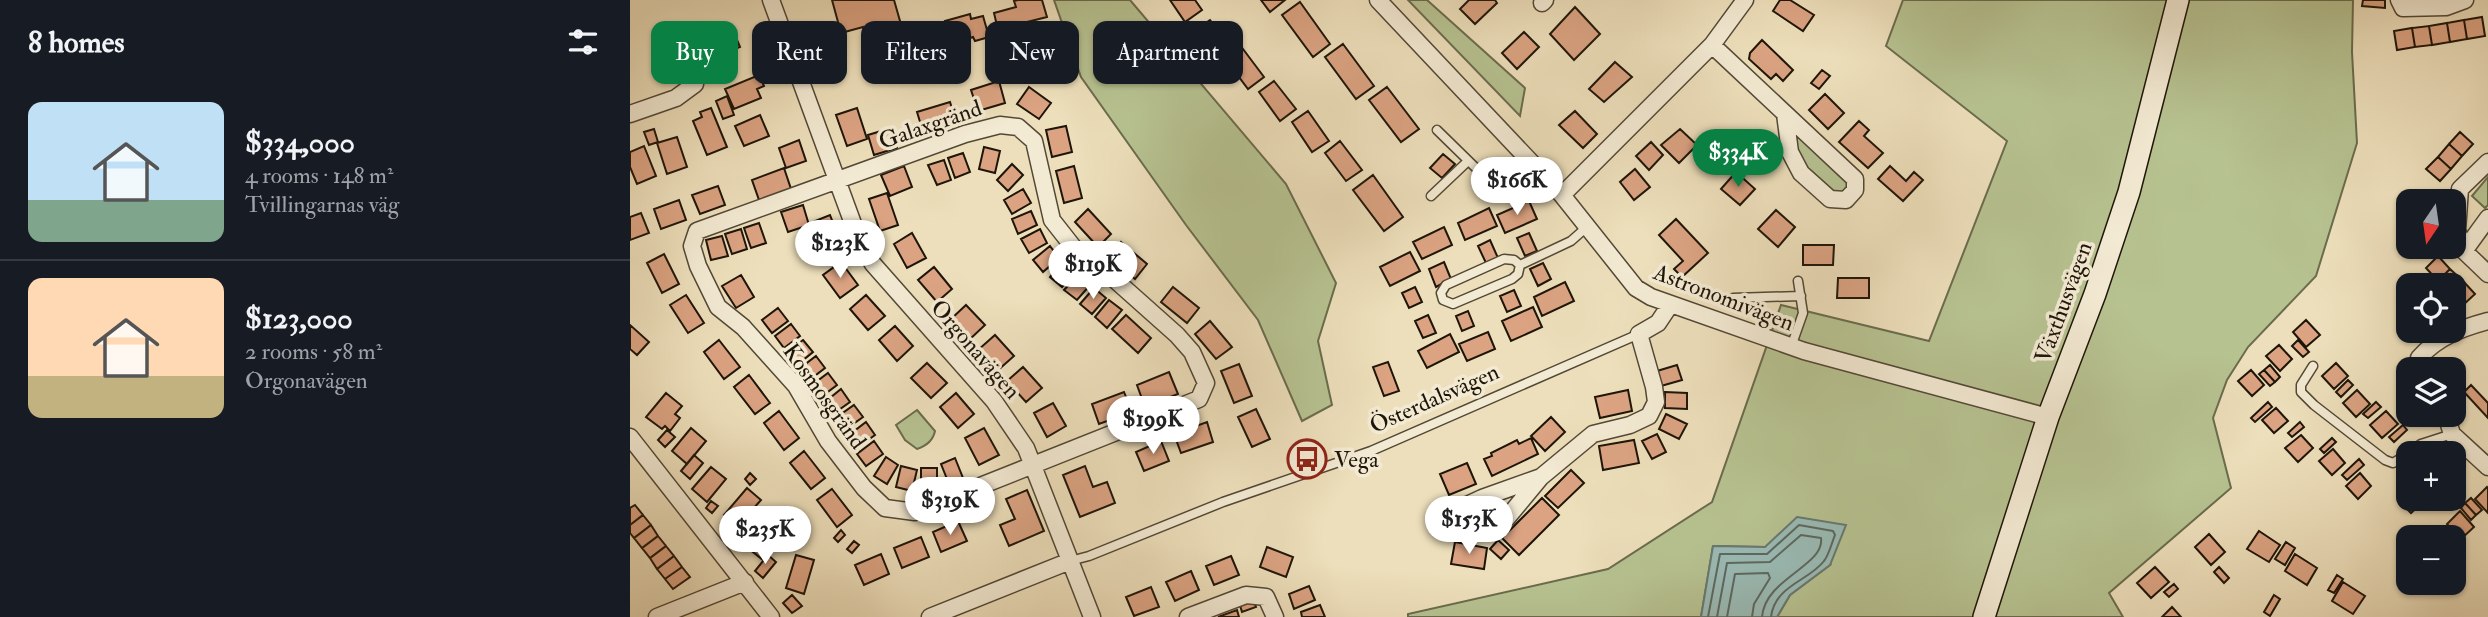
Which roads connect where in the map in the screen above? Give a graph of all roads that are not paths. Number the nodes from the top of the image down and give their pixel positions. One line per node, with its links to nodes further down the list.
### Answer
1 (771, 0): 15 (street, Orgonavägen)
2 (1378, 0): 12 (street, Astronomivägen)
3 (1745, 0): 7 (street)
4 (2178, 0): 34 (street, Växthusvägen)
5 (2399, 0): 6 (street)
6 (2465, 0)
7 (1712, 45): 10 (street); 17 (street)
8 (695, 84): 9 (street)
9 (630, 114)
10 (1785, 114): 10 (street)
11 (1437, 131): 13 (lane)
12 (1528, 160): 13 (lane); 17 (street, Astronomivägen)
13 (1468, 161): 18 (lane)
14 (2488, 162): 16 (street)
15 (838, 181): 40 (street, Orgonavägen); 40 (street, Kosmosgränd); 40 (street, Galaxgränd)
16 (2460, 189)
17 (1562, 195): 20 (street, Astronomivägen)
18 (1431, 196)
19 (2488, 218): 21 (street)
20 (1588, 226): 23 (lane); 28 (street, Astronomivägen)
21 (2466, 248)
22 (2466, 253): 24 (street)
23 (1520, 265): 23 (lane)
24 (2488, 274)
25 (1798, 281): 26 (lane)
26 (1801, 296): 27 (lane); 31 (lane)
27 (1733, 298)
28 (1670, 305): 30 (street, Österdalsvägen); 31 (street, Astronomivägen)
29 (2488, 321): 32 (street)
30 (1639, 334): 42 (street); 45 (lane, Österdalsvägen)
31 (1791, 346): 34 (street, Astronomivägen)
32 (2420, 357)
33 (2313, 366): 39 (lane)
34 (2049, 417): 53 (street, Växthusvägen)
35 (2449, 427): 36 (street)
36 (2452, 434): 38 (lane); 41 (street)
37 (630, 437): 46 (street)
38 (2430, 441)
39 (2396, 461)
40 (1033, 464): 45 (street, Orgonavägen)
41 (2488, 467)
42 (1541, 477): 43 (street); 43 (street)
43 (1482, 498): 44 (street)
44 (1437, 519)
45 (1070, 561): 49 (street, Österdalsvägen); 50 (street, Orgonavägen)
46 (745, 582): 47 (street); 48 (street)
47 (657, 617)
48 (771, 617)
49 (930, 617)
50 (1092, 617)
51 (1188, 617): 52 (street)
52 (1275, 617)
53 (1984, 617)

